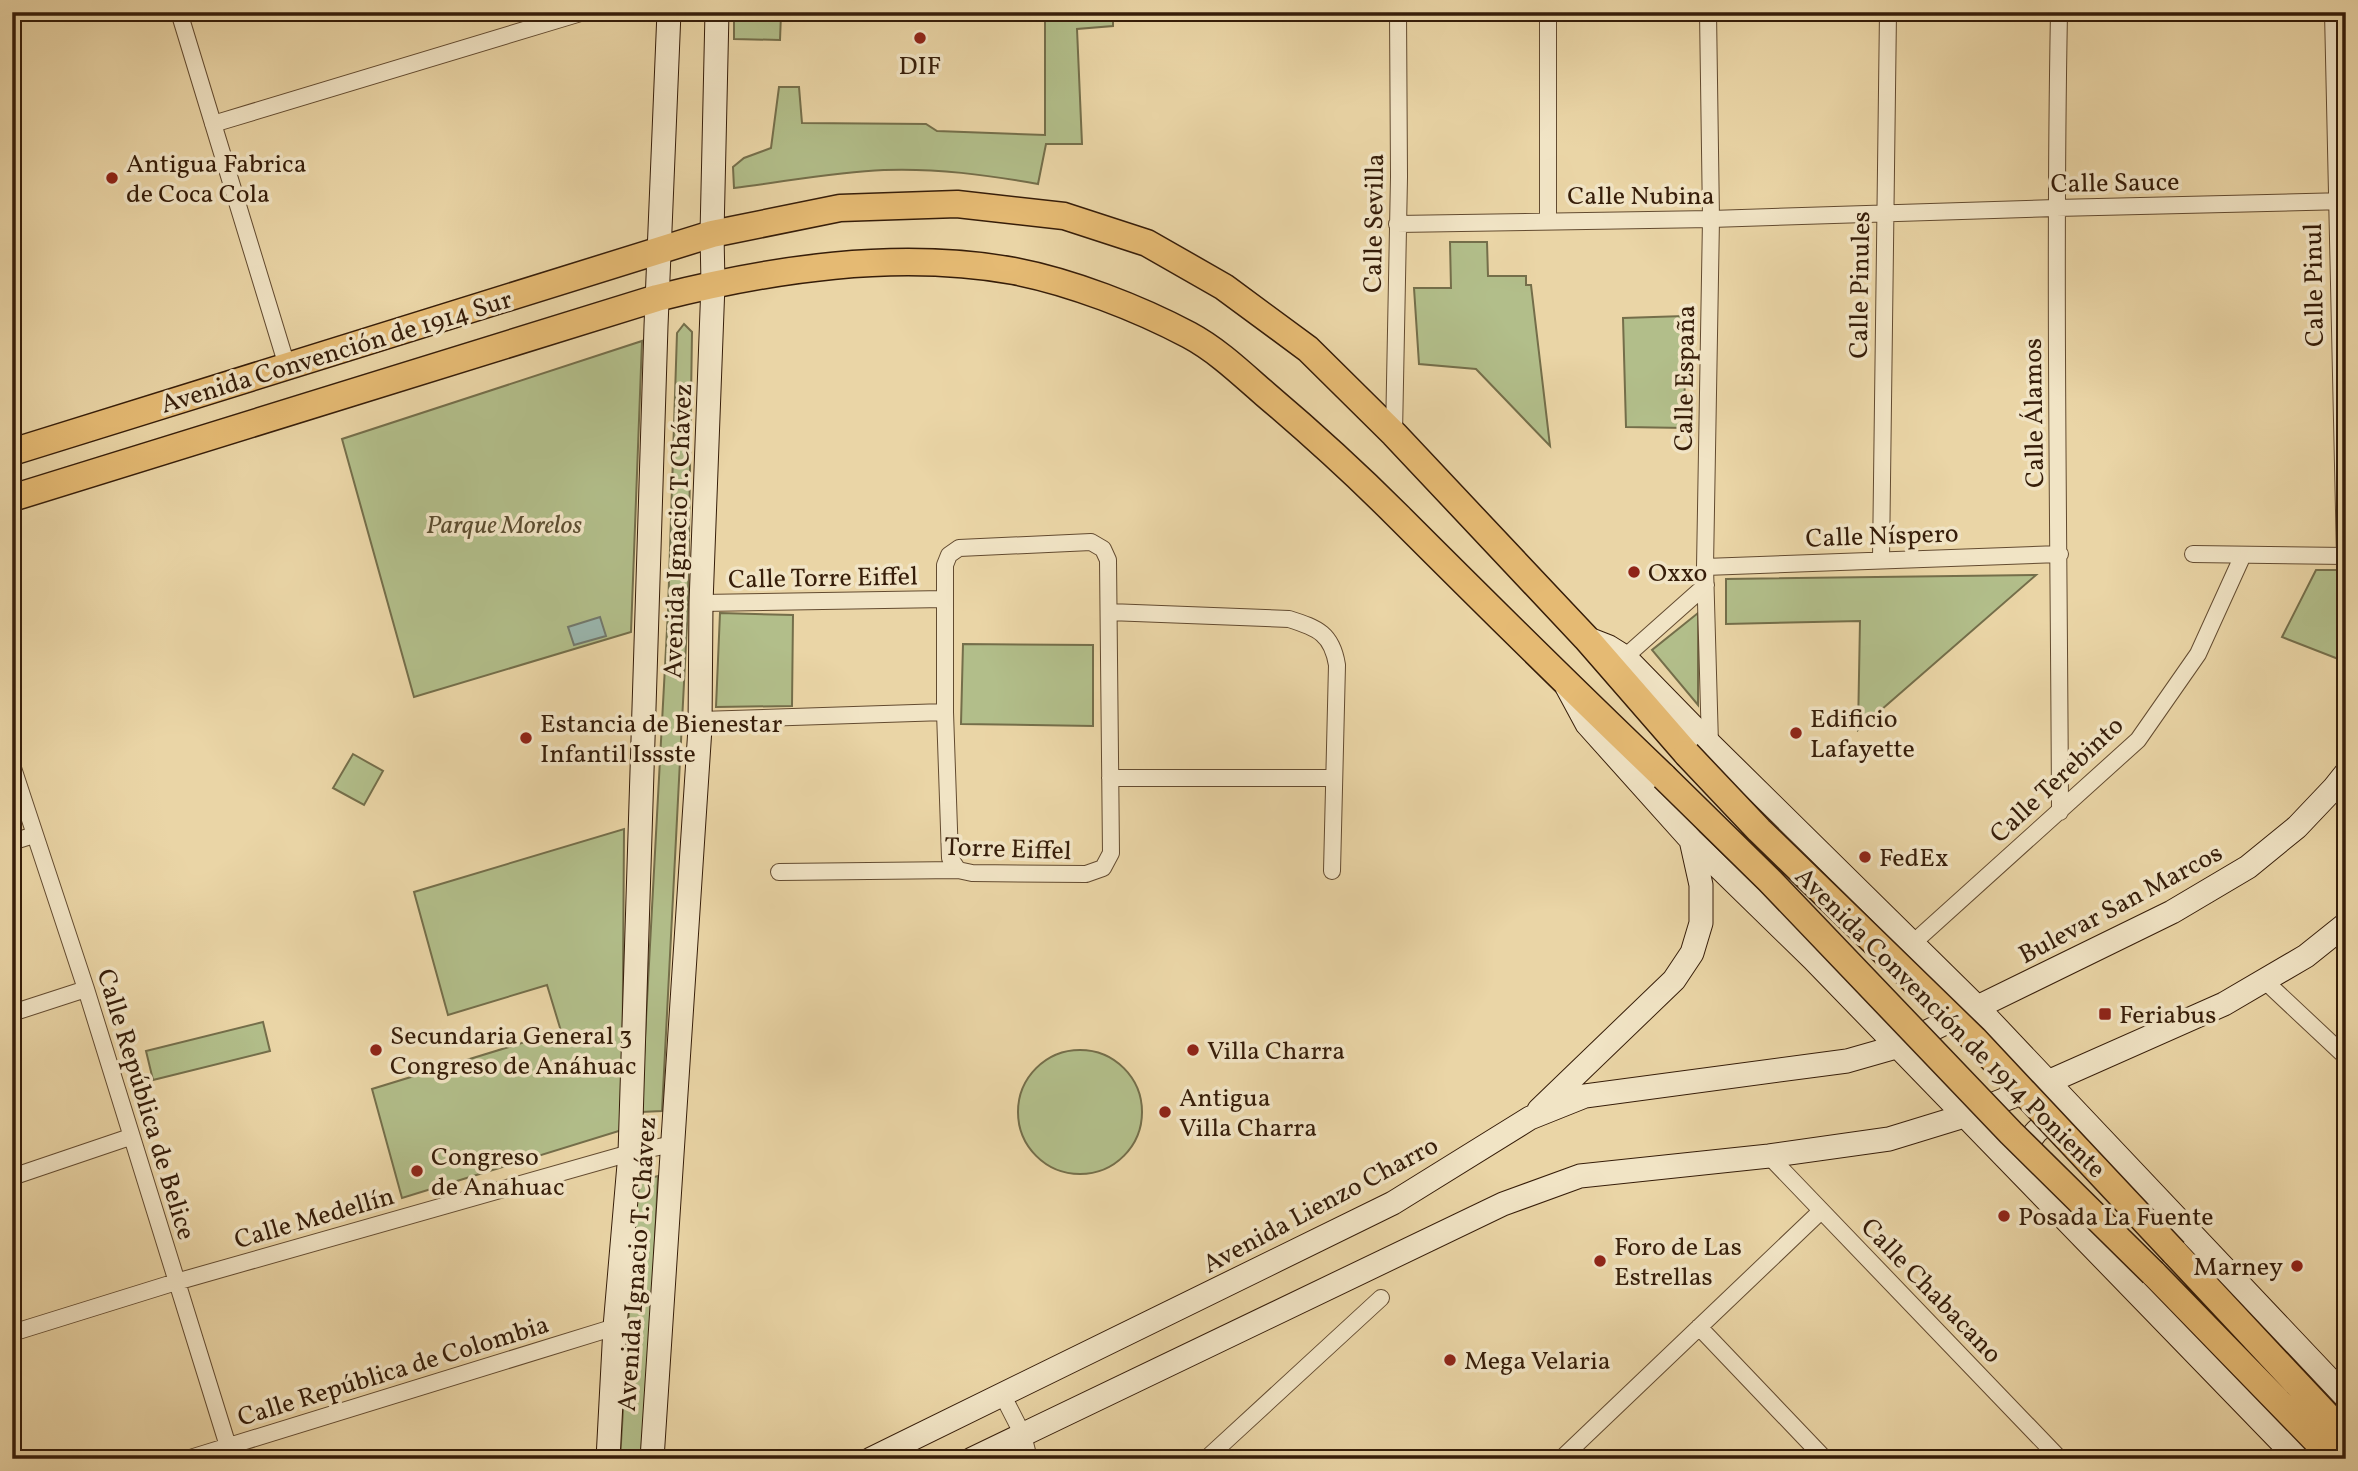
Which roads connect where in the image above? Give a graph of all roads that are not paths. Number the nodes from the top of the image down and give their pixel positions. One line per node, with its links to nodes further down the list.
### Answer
1 (179, 12): 11 (street)
2 (584, 12): 11 (street)
3 (669, 12): 19 (street, Avenida Ignacio T. Chávez)
4 (717, 12): 18 (street, Avenida Ignacio T. Chávez)
5 (1398, 12): 17 (street, Calle Sevilla)
6 (1548, 12): 16 (street)
7 (1708, 12): 15 (street, Calle España)
8 (1888, 12): 14 (street, Calle Pinules)
9 (2059, 12): 13 (street, Calle Álamos)
10 (2333, 12): 12 (street, Calle Pinul)
11 (213, 124): 22 (street)
12 (2341, 201): 13 (street, Calle Sauce); 29 (street, Calle Pinul)
13 (2056, 208): 14 (street, Calle Sauce); 26 (street, Calle Álamos)
14 (1885, 213): 15 (street, Calle Nubina); 30 (street, Calle Pinules)
15 (1711, 219): 16 (street, Calle Nubina); 31 (street, Calle España)
16 (1548, 220): 17 (street, Calle Nubina)
17 (1397, 223): 23 (street, Calle Sevilla)
18 (712, 234): 19 (main road, Avenida Convención de 1914 Poniente); 20 (street, Avenida Ignacio T. Chávez); 23 (main road, Avenida Convención de 1914 Poniente)
19 (659, 250): 21 (street, Avenida Ignacio T. Chávez); 22 (main road, Avenida Convención de 1914 Sur)
20 (713, 284): 21 (main road, Avenida Convención de 1914 Poniente); 34 (street, Avenida Ignacio T. Chávez); 38 (main road, Avenida Convención de 1914 Poniente)
21 (657, 298): 25 (main road, Avenida Convención de 1914 Sur); 69 (street, Avenida Ignacio T. Chávez)
22 (287, 366): 24 (main road, Avenida Convención de 1914 Sur)
23 (1394, 435): 36 (main road, Avenida Convención de 1914 Poniente)
24 (12, 452)
25 (12, 498)
26 (2060, 554): 30 (street, Calle Níspero); 46 (street, Calle Álamos)
27 (2193, 554): 28 (street)
28 (2243, 555): 29 (street); 46 (street, Calle Terebinto)
29 (2345, 556)
30 (1881, 559): 31 (street, Calle Níspero)
31 (1705, 567): 32 (street, Calle España)
32 (1706, 585): 37 (street); 41 (street, Calle España)
33 (945, 599): 34 (street, Calle Torre Eiffel); 35 (street, Torre Eiffel); 39 (street, Torre Eiffel)
34 (701, 603): 40 (street, Avenida Ignacio T. Chávez)
35 (1109, 612): 44 (street, Torre Eiffel); 45 (street)
36 (1586, 638): 37 (street, Avenida Convención de 1914 Poniente); 41 (main road, Avenida Convención de 1914 Poniente)
37 (1625, 657): 41 (street, Avenida Convención de 1914 Poniente)
38 (1564, 681): 48 (street, Avenida Convención de 1914 Poniente); 95 (main road, Avenida Convención de 1914 Poniente, bridge)
39 (946, 712): 40 (street); 50 (street, Torre Eiffel)
40 (700, 720): 68 (street, Avenida Ignacio T. Chávez)
41 (1698, 749): 53 (street, Avenida Convención de 1914 Poniente); 82 (main road, Avenida Convención de 1914 Poniente, bridge)
42 (12, 765): 47 (street, Calle República de Belice)
43 (2346, 773): 59 (street, Bulevar San Marcos)
44 (1111, 778): 45 (street); 50 (street, Torre Eiffel)
45 (1333, 778): 51 (street)
46 (2060, 812): 55 (street, Calle Terebinto)
47 (34, 835): 49 (street); 58 (street, Calle República de Belice)
48 (1691, 840): 56 (street, Avenida Convención de 1914 Poniente); 65 (street)
49 (12, 842)
50 (958, 870): 52 (street, Torre Eiffel)
51 (1332, 871)
52 (779, 872)
53 (1868, 900): 55 (street, Avenida Convención de 1914 Poniente); 56 (street)
54 (2346, 924): 57 (street)
55 (1913, 943): 59 (street, Avenida Convención de 1914 Poniente)
56 (1812, 959): 61 (street, Avenida Convención de 1914 Poniente)
57 (2266, 982): 62 (street); 63 (street)
58 (86, 989): 60 (street); 67 (street, Calle República de Belice)
59 (1978, 1008): 61 (street, Bulevar San Marcos); 63 (street, Avenida Convención de 1914 Poniente)
60 (12, 1013)
61 (1896, 1047): 64 (street, Avenida Convención de 1914 Poniente); 65 (street, Avenida Lienzo Charro)
62 (2346, 1057)
63 (2048, 1082): 64 (street); 66 (street, Avenida Convención de 1914 Poniente)
64 (1964, 1116): 70 (street); 71 (street, Avenida Convención de 1914 Poniente)
65 (1530, 1118): 79 (street, Avenida Lienzo Charro)
66 (2084, 1120): 71 (street); 80 (street, Avenida Convención de 1914 Poniente)
67 (130, 1137): 72 (street); 74 (street, Calle República de Belice)
68 (673, 1144): 69 (street, Calle Medellín); 84 (street, Avenida Ignacio T. Chávez)
69 (629, 1153): 74 (street, Calle Medellín); 76 (street, Avenida Ignacio T. Chávez)
70 (1769, 1156): 73 (street, Calle Chabacano); 81 (street)
71 (2021, 1175): 94 (street, Avenida Convención de 1914 Poniente)
72 (12, 1177)
73 (1821, 1211): 77 (street); 93 (street, Calle Chabacano)
74 (176, 1282): 78 (street, Calle Medellín); 83 (street, Calle República de Belice)
75 (1381, 1298): 91 (street)
76 (615, 1327): 83 (street, Calle República de Colombia); 87 (street, Avenida Ignacio T. Chávez)
77 (1699, 1327): 85 (street); 92 (street)
78 (12, 1333)
79 (1003, 1396): 81 (street); 88 (street, Avenida Lienzo Charro)
80 (2346, 1397)
81 (1023, 1435): 89 (street); 90 (street)
82 (2346, 1436)
83 (230, 1452): 86 (street, Calle República de Colombia)
84 (656, 1452)
85 (1568, 1456)
86 (187, 1459)
87 (608, 1459)
88 (871, 1459)
89 (972, 1459)
90 (1029, 1459)
91 (1206, 1459)
92 (1825, 1459)
93 (2060, 1459)
94 (2298, 1459)
95 (2334, 1459)

